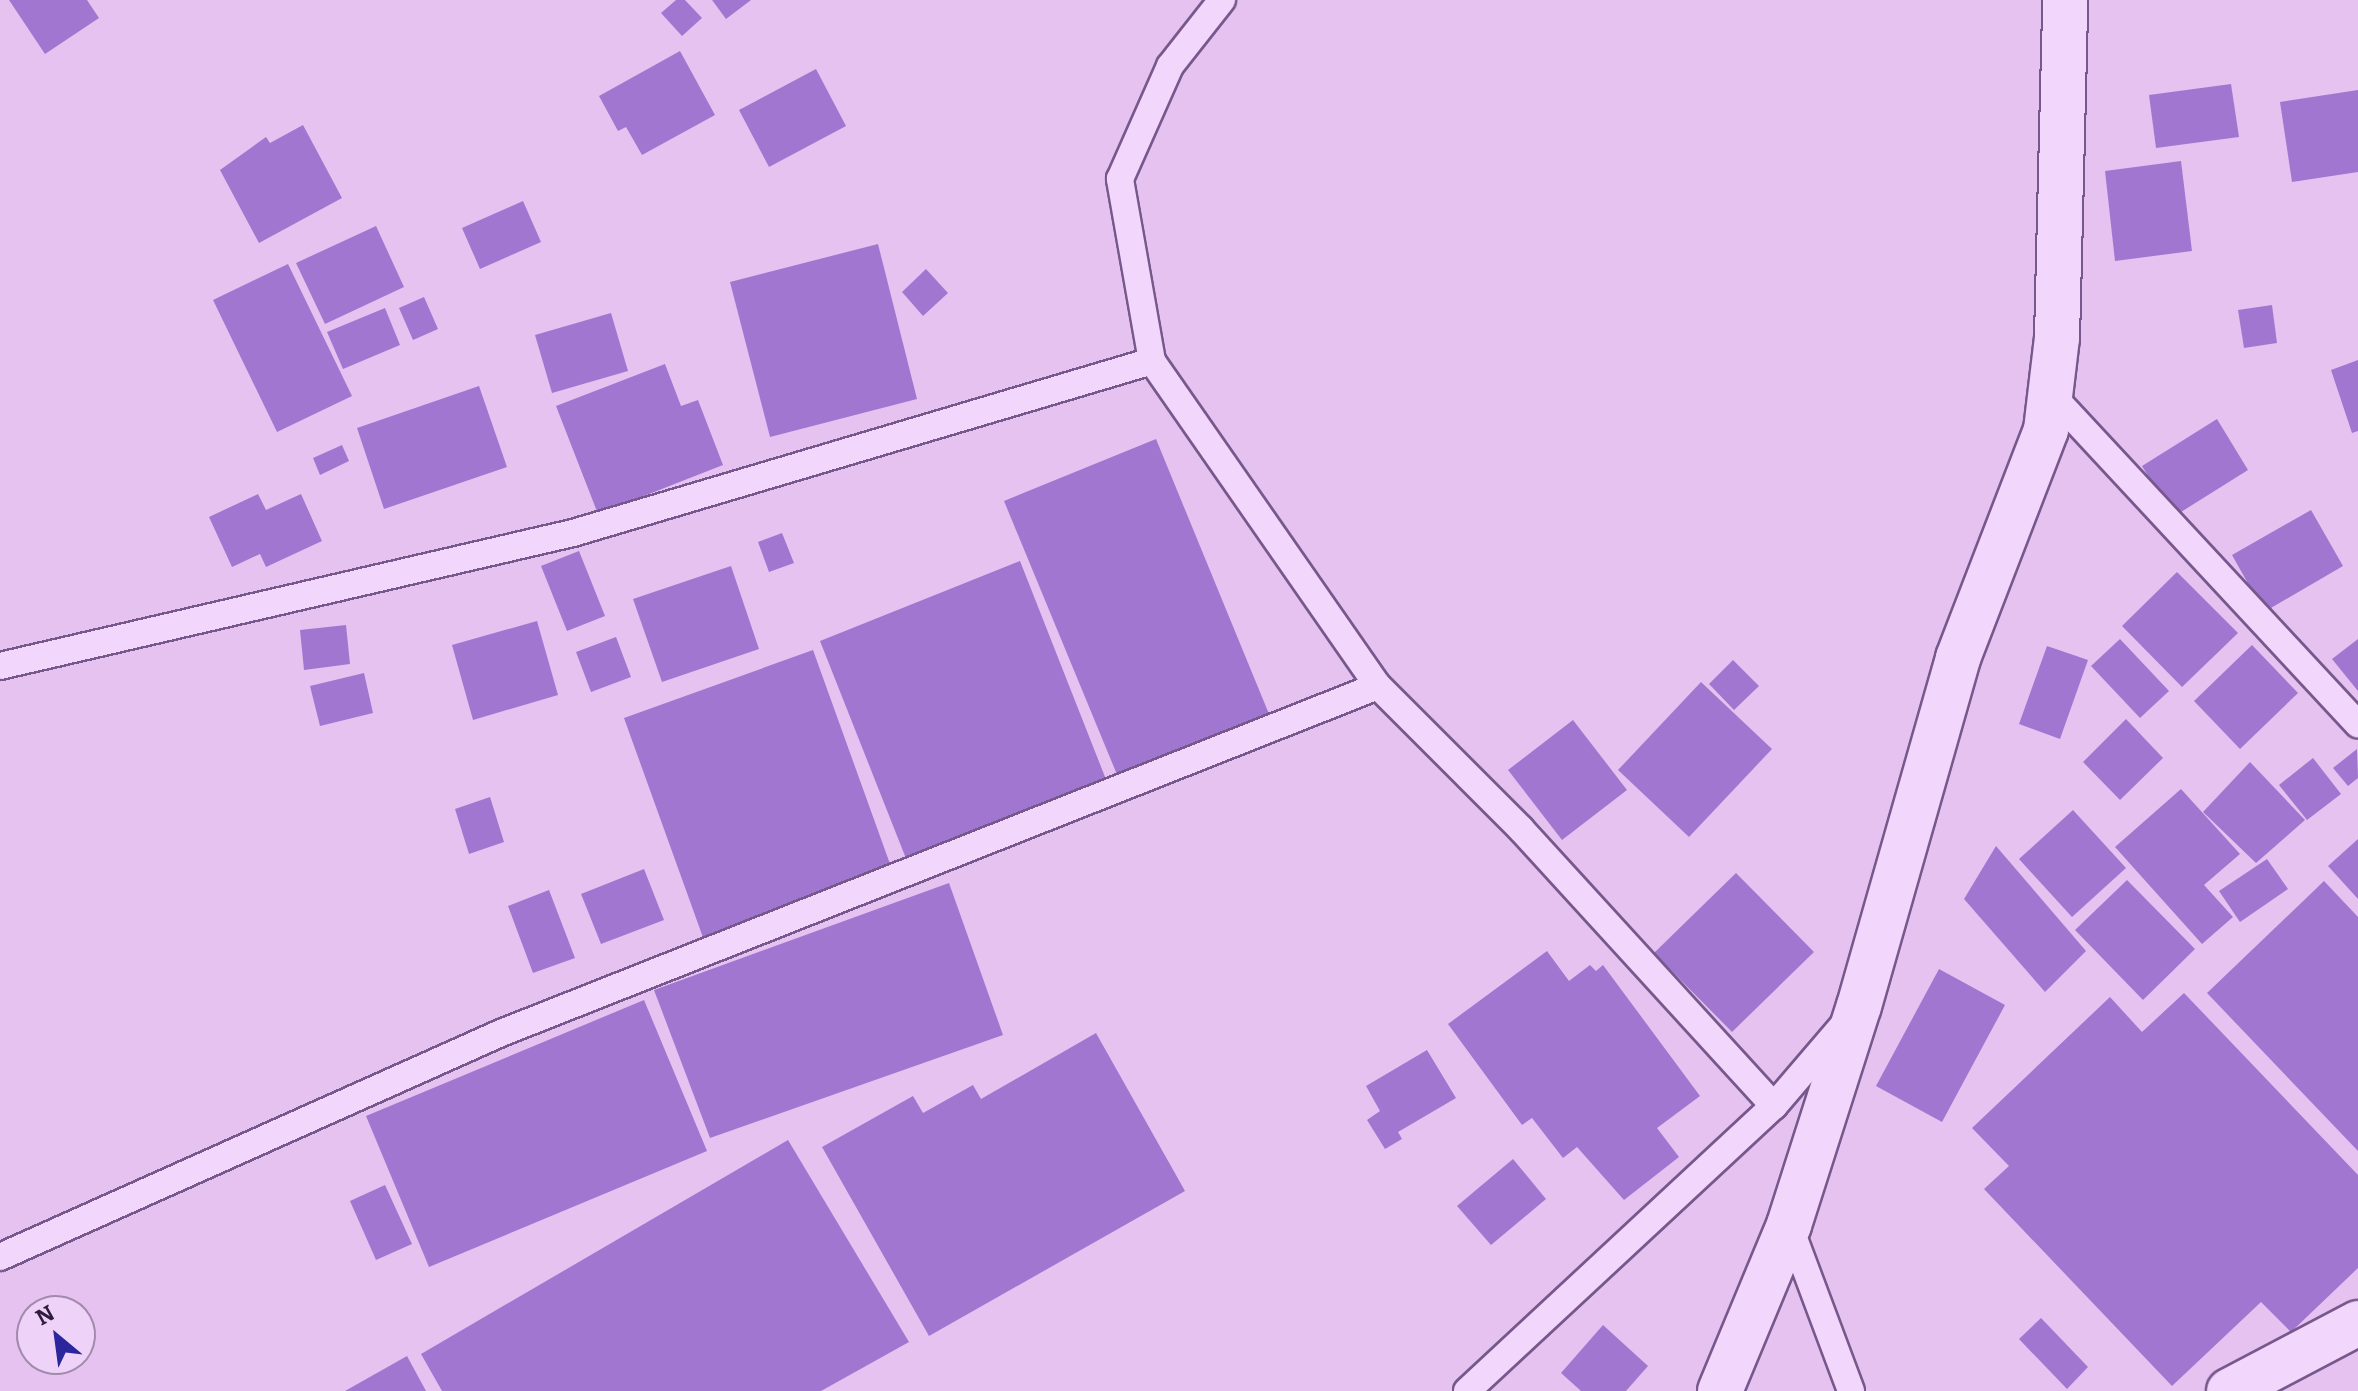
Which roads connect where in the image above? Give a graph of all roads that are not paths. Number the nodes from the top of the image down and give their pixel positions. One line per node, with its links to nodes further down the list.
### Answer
1 (1222, 0): 3 (lane)
2 (2065, 0): 4 (street)
3 (1152, 361): 5 (lane); 6 (lane)
4 (2051, 394): 7 (lane); 8 (street)
5 (0, 666)
6 (1378, 686): 9 (lane); 11 (lane)
7 (2358, 724)
8 (1859, 1006): 9 (lane); 10 (street)
9 (1774, 1106): 13 (lane)
10 (1789, 1225): 14 (street); 15 (lane)
11 (0, 1257)
12 (2358, 1323): 16 (street)
13 (1467, 1391)
14 (1720, 1391)
15 (1851, 1391)
16 (2229, 1391)

